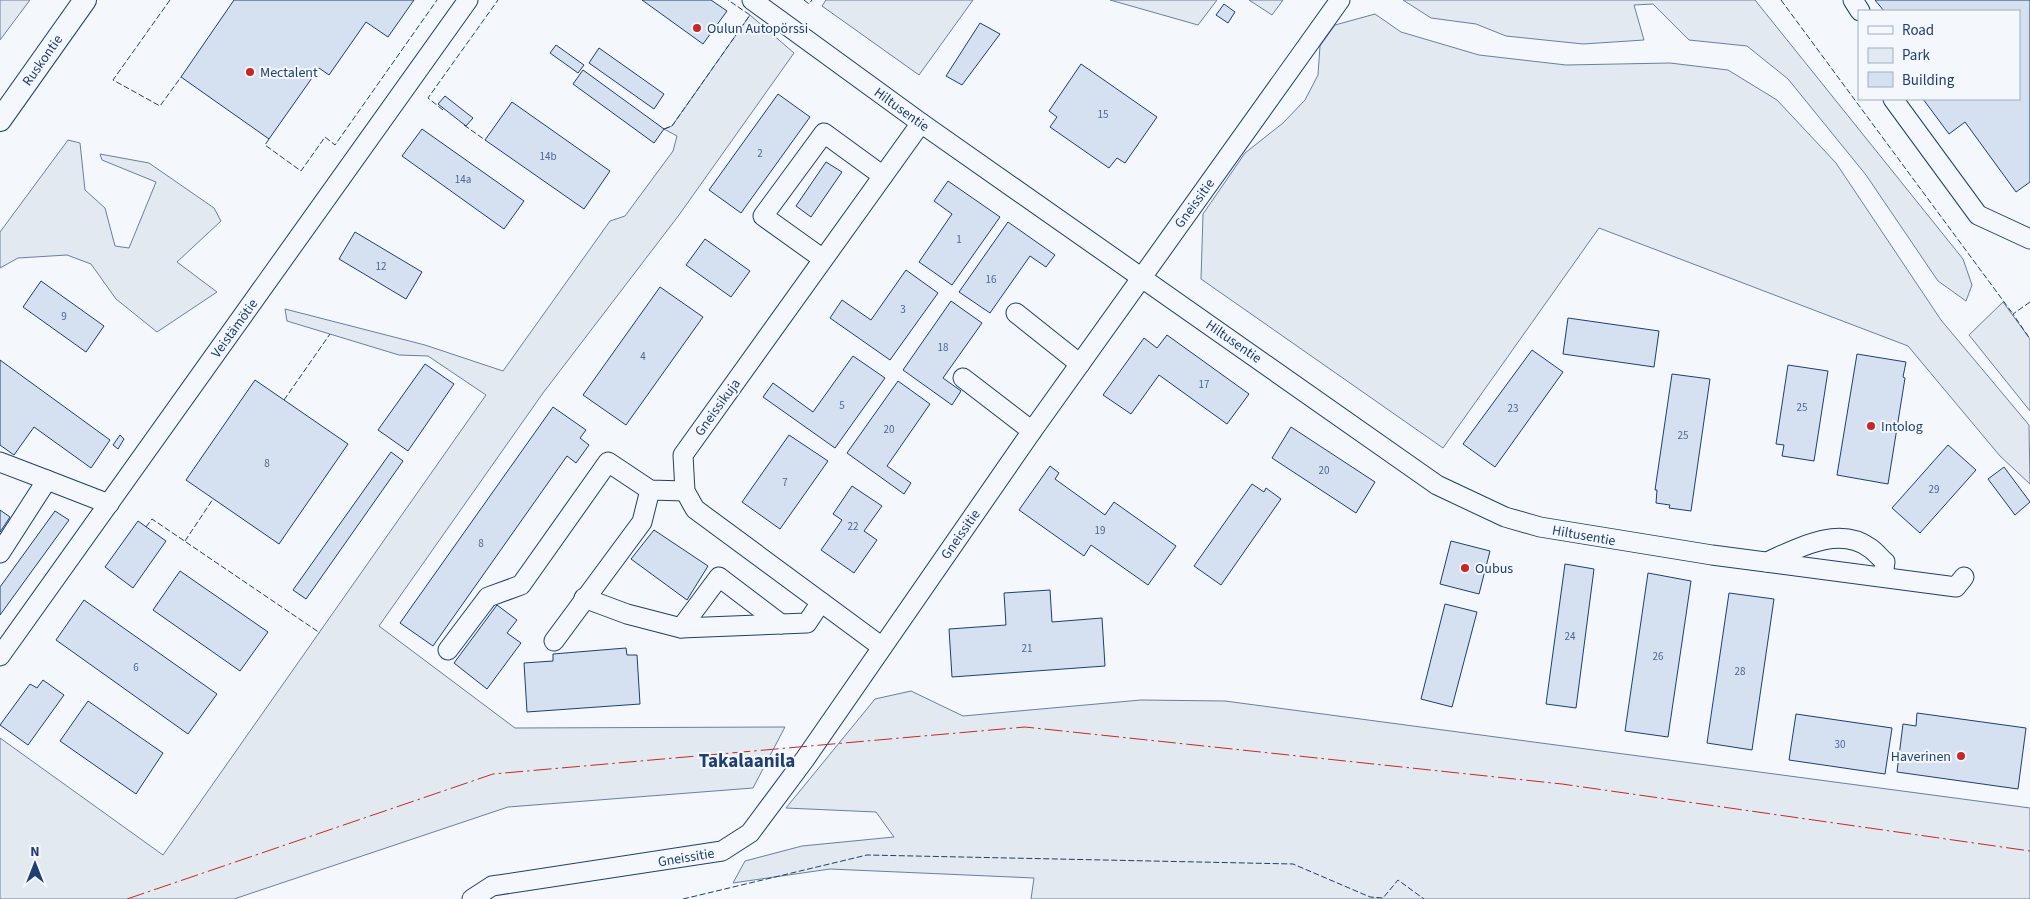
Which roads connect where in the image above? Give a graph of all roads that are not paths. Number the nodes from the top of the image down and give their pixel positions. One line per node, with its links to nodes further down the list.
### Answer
1 (85, 0): 6 (main road, Ruskontie)
2 (468, 0): 20 (street, Veistämötie)
3 (752, 0): 7 (street, Hiltusentie)
4 (1340, 0): 11 (street, Gneissitie)
5 (1894, 100): 9 (street)
6 (0, 120)
7 (921, 123): 8 (street, Gneissikuja); 11 (street, Hiltusentie)
8 (883, 176): 10 (street, Gneissikuja); 10 (street)
9 (2030, 239)
10 (823, 259): 19 (street, Gneissikuja)
11 (1142, 276): 13 (street, Gneissitie); 22 (street, Hiltusentie)
12 (1016, 313): 13 (street)
13 (1080, 364): 15 (street, Gneissitie)
14 (963, 378): 15 (street)
15 (1032, 431): 30 (street, Gneissitie)
16 (1, 464): 17 (street)
17 (47, 480): 20 (street); 21 (street)
18 (650, 490): 19 (street); 25 (street); 31 (street)
19 (685, 491): 26 (street, Gneissikuja)
20 (109, 504): 32 (street, Veistämötie)
21 (0, 553)
22 (1767, 562): 23 (street, Hiltusentie); 23 (street)
23 (1883, 576): 24 (street, Hiltusentie)
24 (1964, 577)
25 (584, 598): 28 (street); 29 (street)
26 (821, 602): 27 (street); 30 (street, Gneissikuja)
27 (780, 624): 28 (street); 28 (street)
28 (681, 628)
29 (554, 641)
30 (882, 647): 33 (street, Gneissitie)
31 (448, 650)
32 (0, 656)
33 (472, 899)

